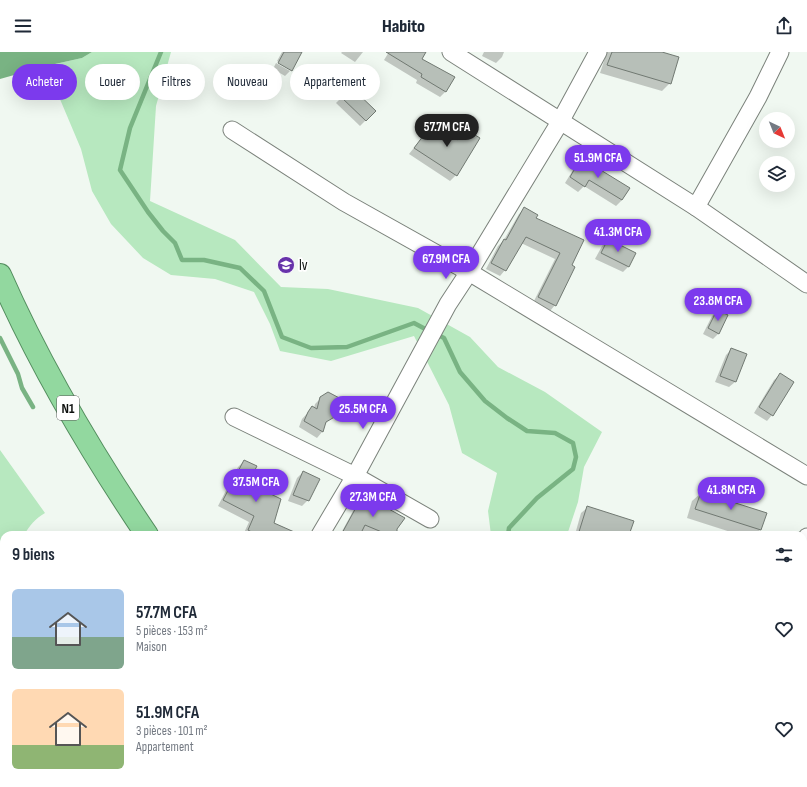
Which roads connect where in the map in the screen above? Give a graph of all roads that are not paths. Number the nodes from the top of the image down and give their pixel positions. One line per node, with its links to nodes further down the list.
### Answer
1 (451, 52): 4 (street)
2 (598, 52): 4 (street)
3 (780, 52): 6 (street)
4 (560, 122): 6 (street); 7 (street)
5 (232, 130): 7 (street)
6 (696, 207): 9 (street)
7 (469, 272): 11 (street); 12 (street)
8 (0, 275): 14 (highway, N1)
9 (807, 284)
10 (234, 417): 11 (street)
11 (355, 476): 13 (street); 15 (street)
12 (807, 476)
13 (430, 519)
14 (144, 531)
15 (322, 531)

